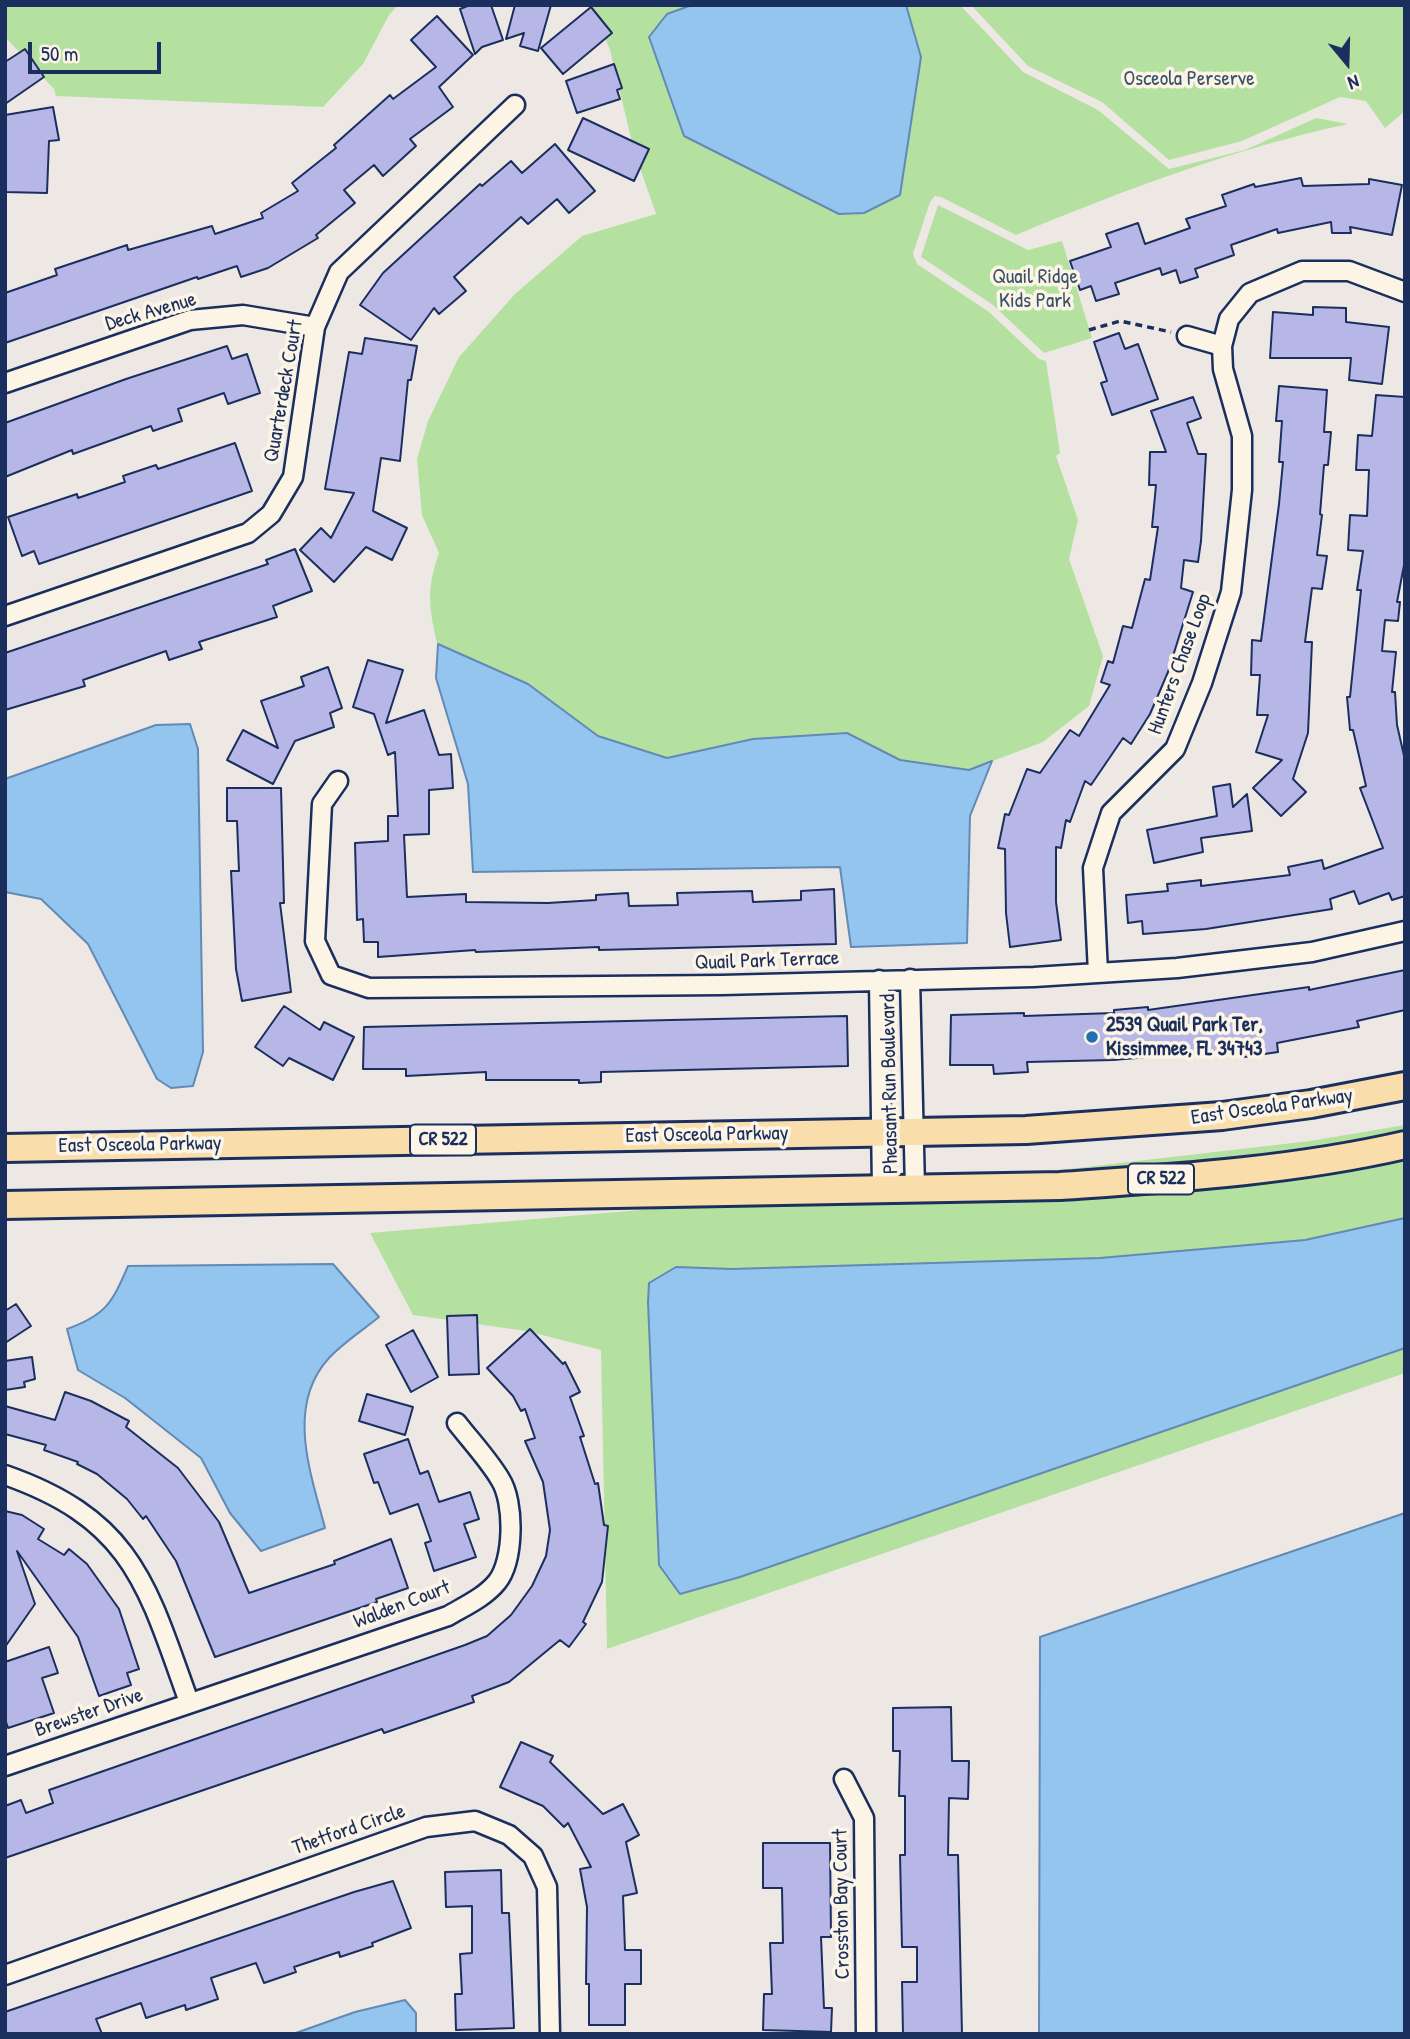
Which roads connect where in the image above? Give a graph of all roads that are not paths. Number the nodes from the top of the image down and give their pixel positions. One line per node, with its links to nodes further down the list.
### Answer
1 (515, 105): 3 (street, Quarterdeck Court)
2 (1405, 292): 5 (street, Hunters Chase Loop)
3 (315, 327): 6 (street, Deck Avenue); 7 (street, Quarterdeck Court)
4 (1187, 336): 5 (street)
5 (1222, 346): 10 (street, Hunters Chase Loop)
6 (5, 383)
7 (6, 613)
8 (338, 781): 12 (street, Quail Park Terrace)
9 (1405, 931): 10 (street, Quail Park Terrace)
10 (1098, 973): 11 (street, Quail Park Terrace)
11 (910, 979): 12 (street, Quail Park Terrace); 14 (street, Pheasant Run Boulevard)
12 (879, 980): 15 (street, Pheasant Run Boulevard)
13 (1405, 1086): 14 (main road, East Osceola Parkway / CR 522)
14 (914, 1131): 15 (main road, East Osceola Parkway / CR 522); 19 (street, Pheasant Run Boulevard)
15 (881, 1132): 17 (main road, East Osceola Parkway / CR 522); 18 (street, Pheasant Run Boulevard)
16 (1405, 1145): 19 (main road, CR 522)
17 (5, 1148)
18 (882, 1188): 19 (main road, CR 522); 20 (main road, CR 522)
19 (915, 1189)
20 (5, 1205)
21 (457, 1423): 23 (street, Walden Court)
22 (5, 1475): 23 (street)
23 (188, 1702): 24 (street, Brewster Drive)
24 (5, 1766)
25 (844, 1779): 28 (street, Crosston Bay Court)
26 (5, 1975): 27 (street, Thetford Circle)
27 (550, 2034)
28 (866, 2034)

